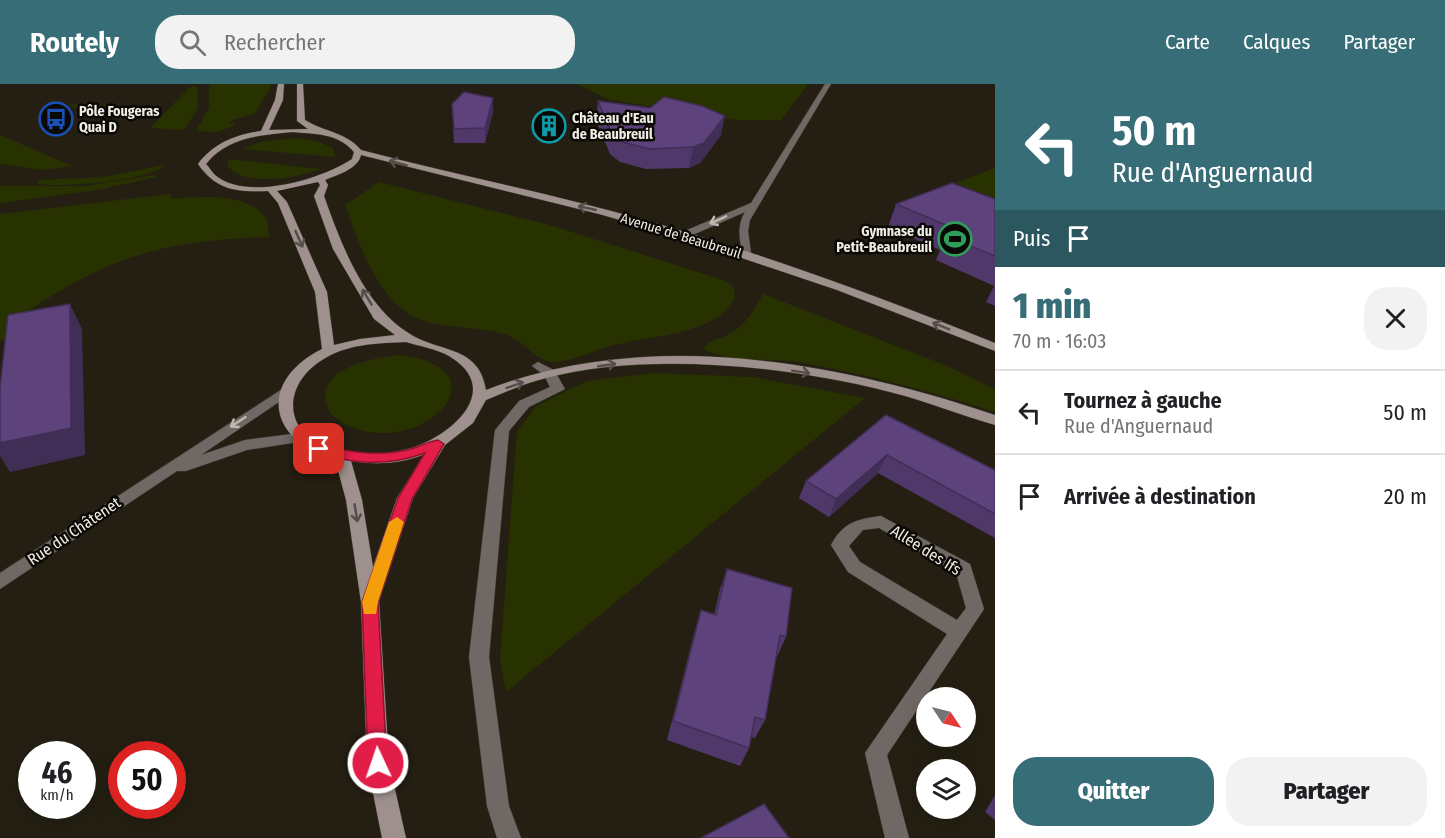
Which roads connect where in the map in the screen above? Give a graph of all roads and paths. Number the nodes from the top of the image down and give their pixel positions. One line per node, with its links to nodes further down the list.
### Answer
1 (281, 84): 5 (main road)
2 (300, 84): 4 (main road)
3 (828, 84): 9 (street)
4 (318, 132): 5 (main road, Avenue de Beaubreuil); 6 (main road, Avenue de Beaubreuil)
5 (264, 133): 8 (main road, Avenue de Beaubreuil)
6 (358, 152): 7 (main road); 10 (main road, Avenue de Beaubreuil, one-way to 6)
7 (321, 180): 8 (main road); 12 (main road, one-way to 7)
8 (270, 188): 14 (main road, one-way to 14)
9 (753, 205): 10 (street, one-way to 10); 11 (street)
10 (684, 235): 11 (main road, Avenue de Beaubreuil)
11 (748, 257): 13 (main road, Avenue de Beaubreuil, one-way to 11)
12 (407, 338): 14 (main road); 17 (main road)
13 (995, 348)
14 (330, 351): 16 (main road)
15 (544, 369): 17 (main road, one-way to 15); 18 (main road, one-way to 18); 27 (street)
16 (287, 390): 19 (main road); 22 (street, Rue du Châtenet, one-way to 22)
17 (481, 397): 20 (main road)
18 (995, 420)
19 (300, 438): 21 (main road); 22 (street, Rue du Châtenet)
20 (438, 444): 21 (main road); 24 (main road)
21 (342, 456): 24 (main road, one-way to 24)
22 (148, 482): 23 (street, Rue du Châtenet)
23 (0, 582)
24 (370, 602): 26 (main road)
25 (960, 632): 25 (street, Allée des Ifs); 28 (street, Allée des Ifs)
26 (394, 838)
27 (509, 838)
28 (897, 838)

